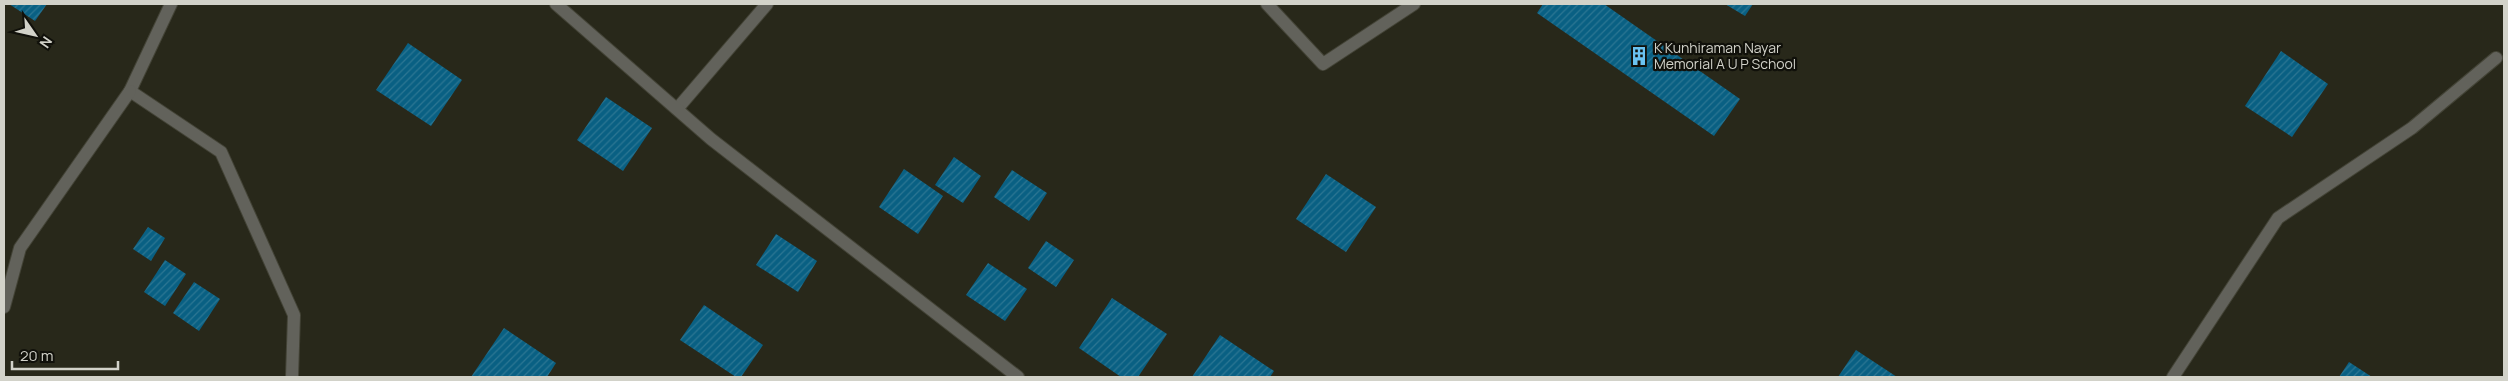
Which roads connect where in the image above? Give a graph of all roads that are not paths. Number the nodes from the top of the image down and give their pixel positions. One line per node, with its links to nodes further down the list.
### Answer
1 (171, 4): 7 (street)
2 (556, 4): 8 (street)
3 (767, 4): 8 (street)
4 (1267, 4): 5 (street)
5 (1414, 4)
6 (2496, 58): 12 (street)
7 (130, 91): 9 (street); 10 (street)
8 (677, 110): 11 (street)
9 (4, 307)
10 (292, 377)
11 (1018, 377)
12 (2173, 377)

